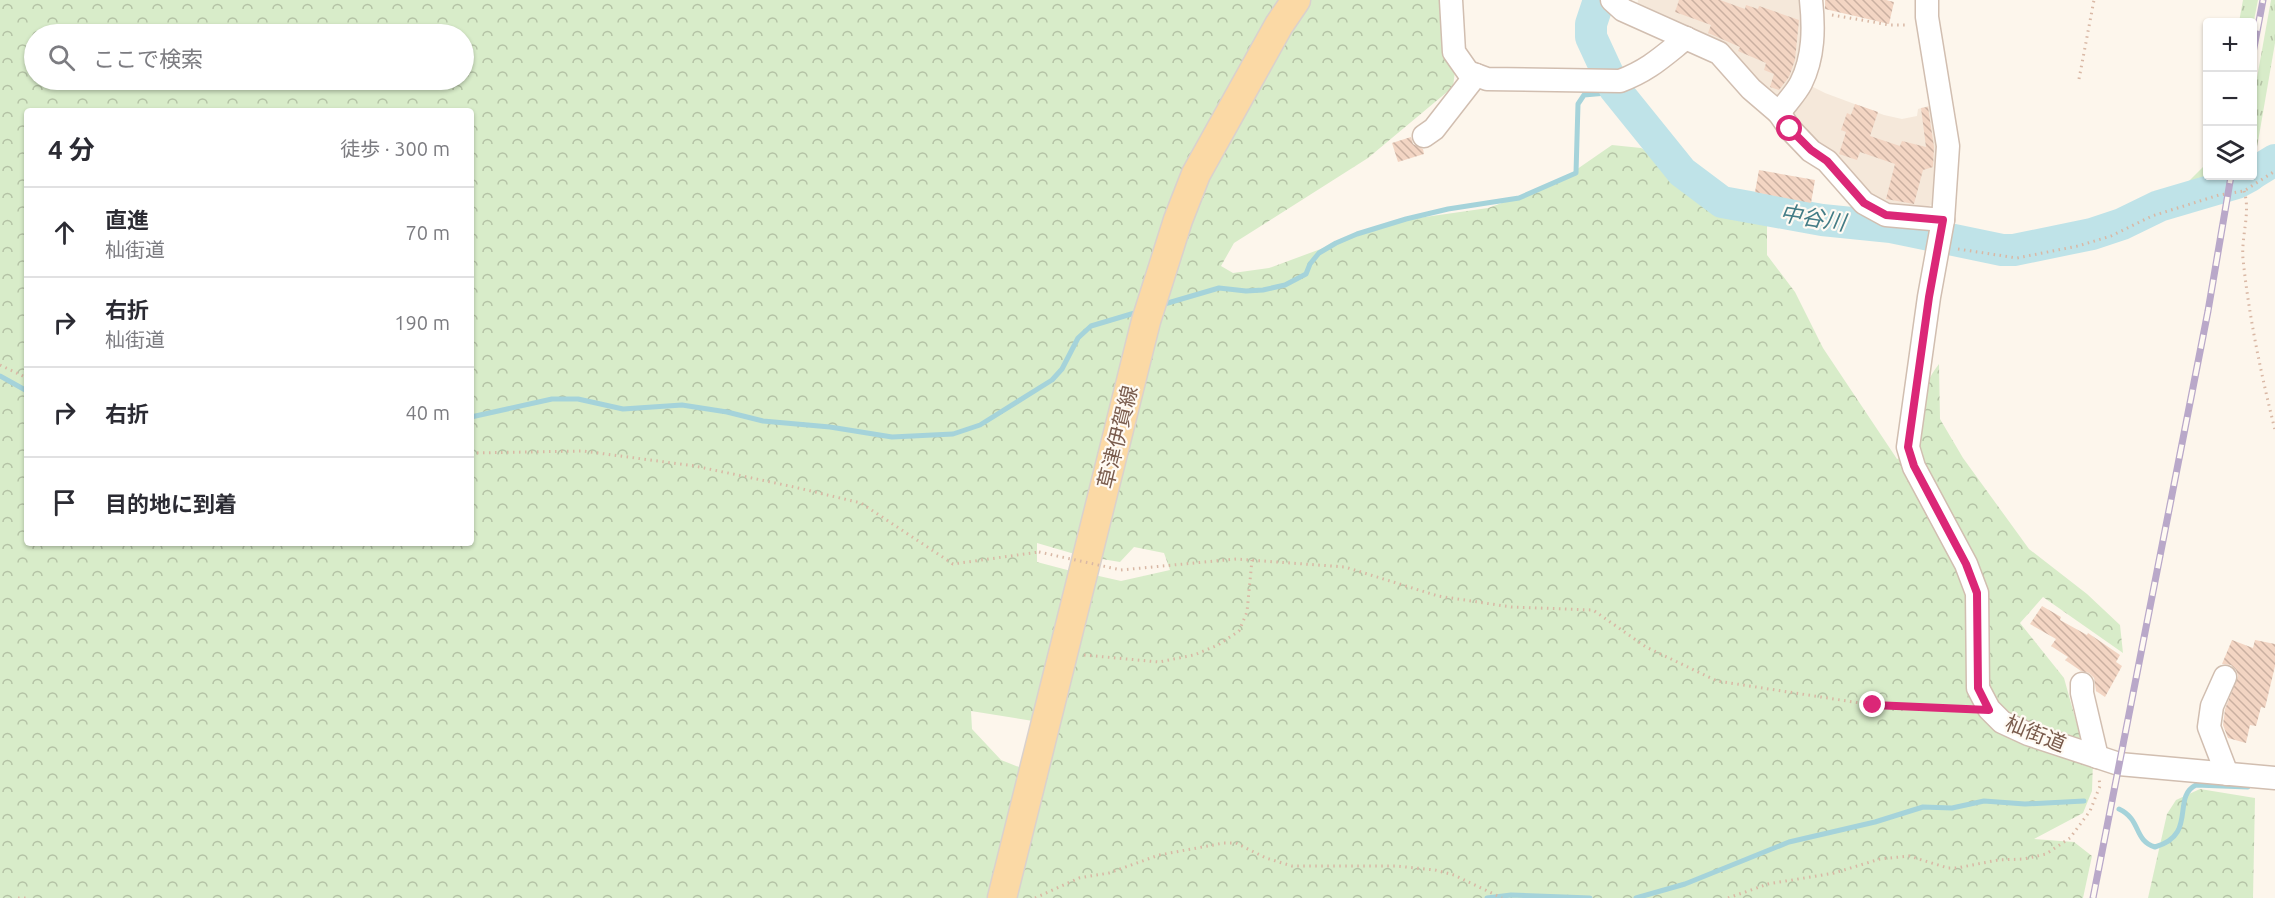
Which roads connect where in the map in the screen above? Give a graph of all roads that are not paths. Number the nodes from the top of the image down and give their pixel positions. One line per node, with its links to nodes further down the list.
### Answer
1 (1296, 0): 17 (main road, 草津伊賀線)
2 (1451, 0): 8 (street)
3 (1612, 0): 6 (street)
4 (1927, 0): 11 (street, 杣街道)
5 (1812, 5): 9 (street)
6 (1633, 6): 7 (street)
7 (1686, 38): 8 (street); 9 (street)
8 (1476, 75): 10 (street)
9 (1779, 113): 11 (street)
10 (1424, 136)
11 (1941, 232): 14 (street, 杣街道)
12 (2225, 677): 15 (street)
13 (2082, 684): 14 (street)
14 (2097, 757): 15 (street, 杣街道)
15 (2227, 774): 16 (street, 杣街道)
16 (2275, 778)
17 (1002, 898)

